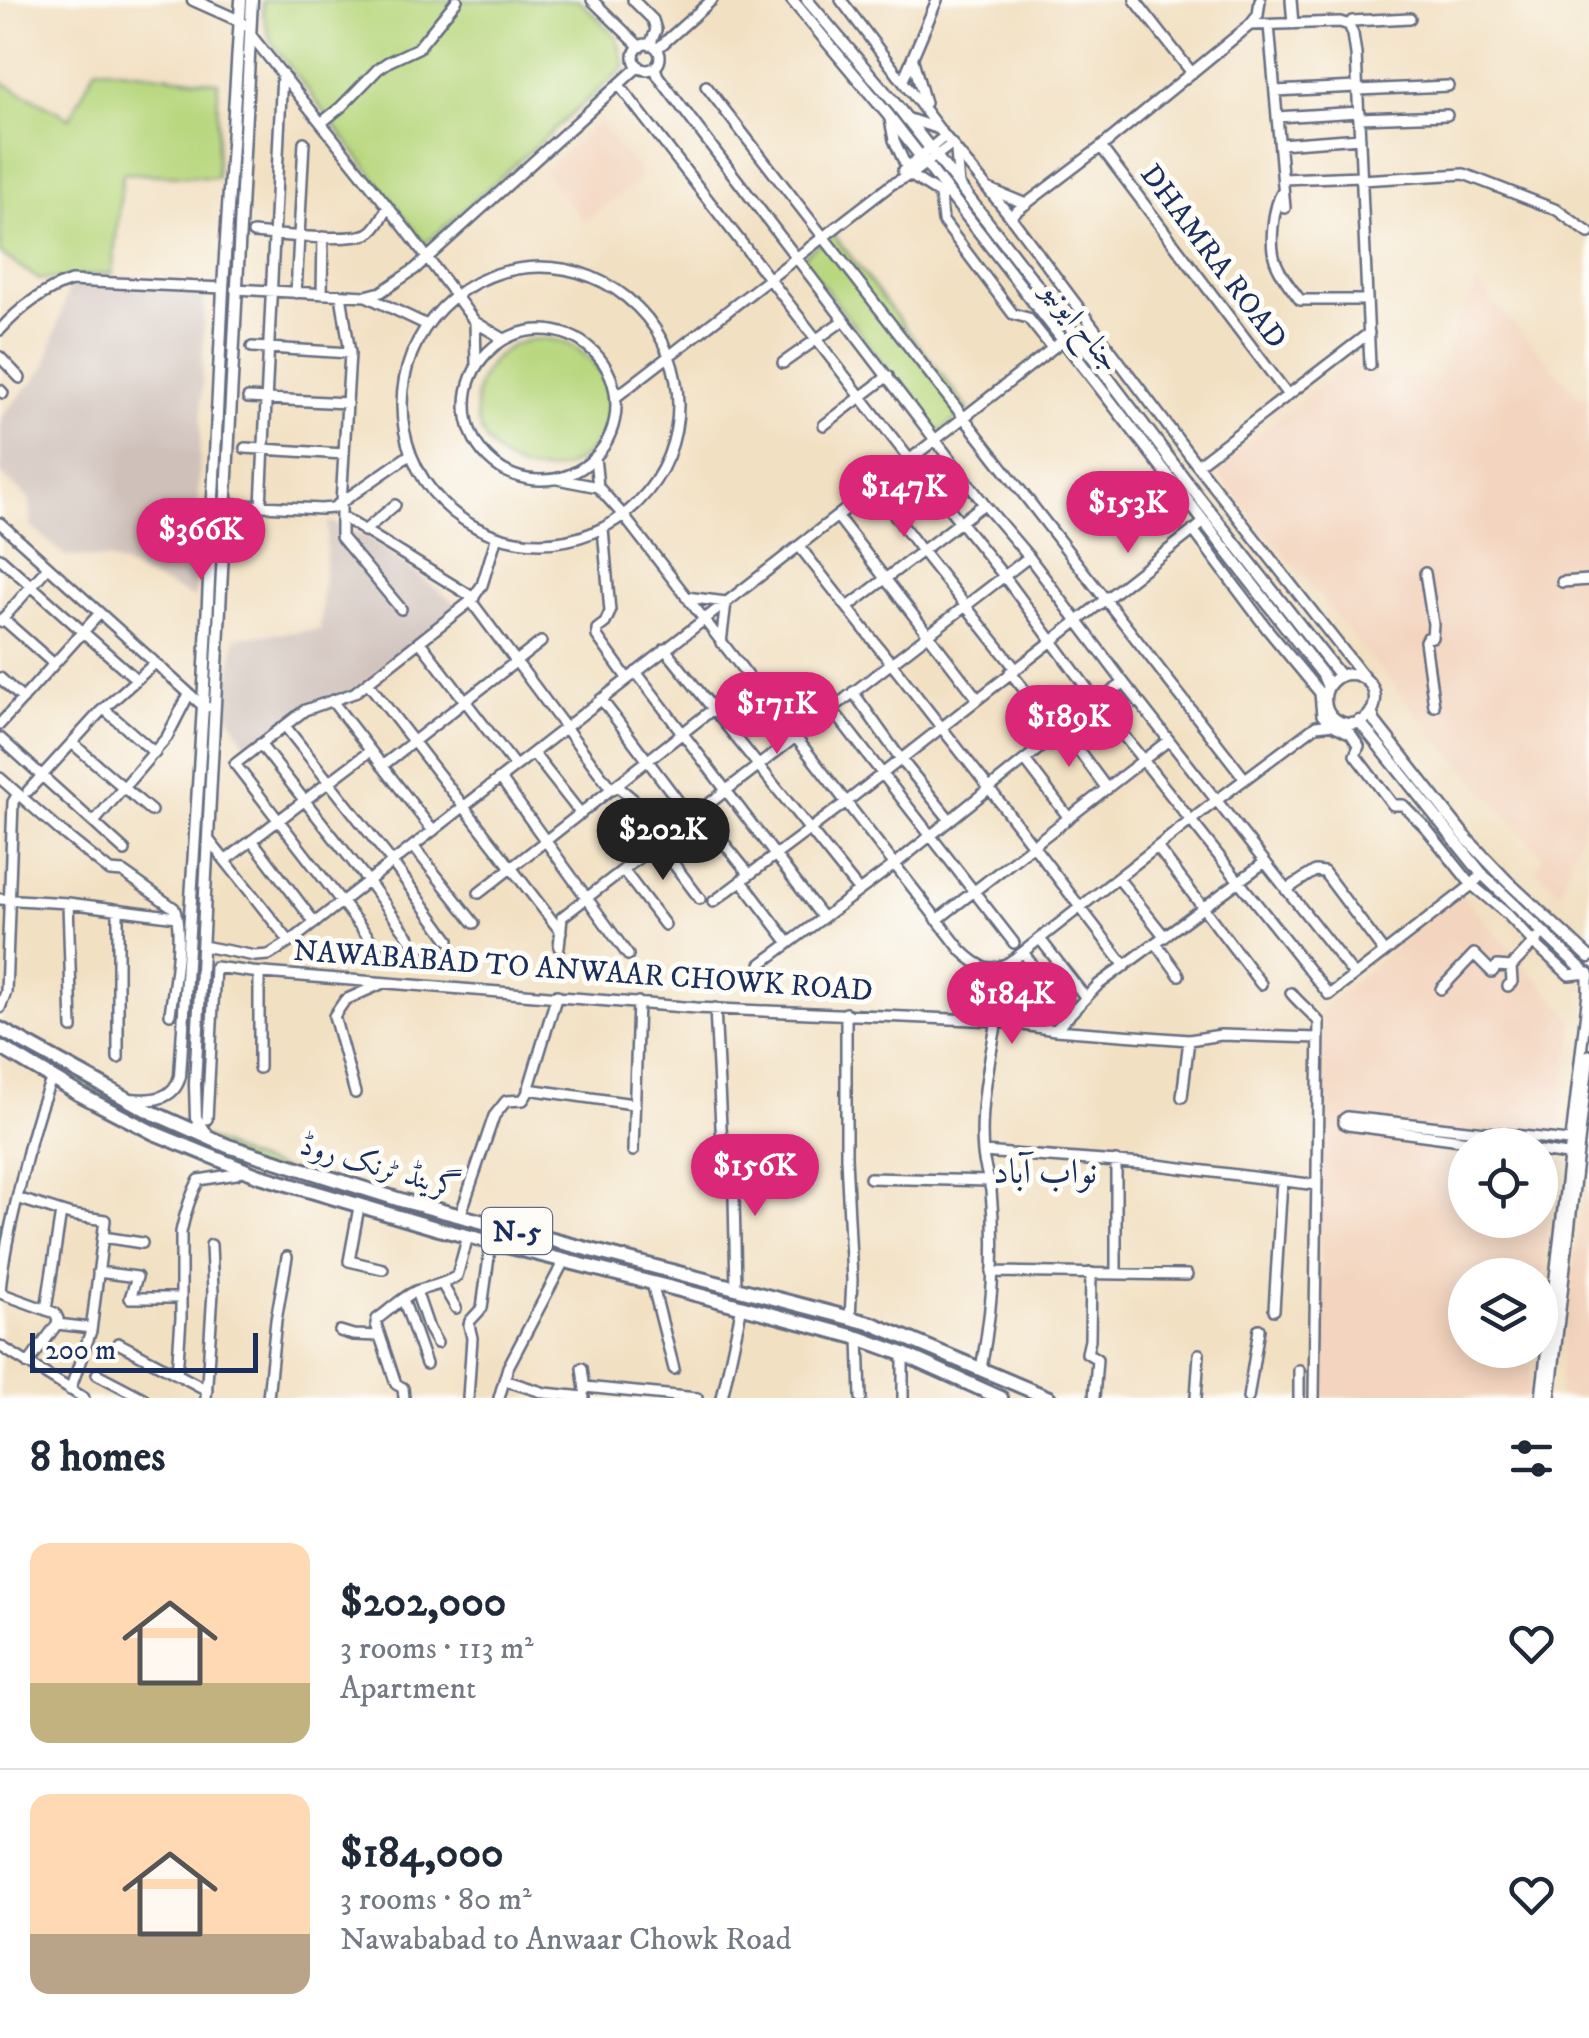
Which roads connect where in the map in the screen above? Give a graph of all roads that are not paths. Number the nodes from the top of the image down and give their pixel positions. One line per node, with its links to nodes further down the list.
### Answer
1 (192, 0): 19 (main road)
2 (241, 0): 19 (main road)
3 (252, 0): 24 (main road)
4 (457, 0): 43 (street)
5 (592, 0): 17 (street)
6 (611, 0): 17 (street)
7 (633, 0): 25 (street)
8 (712, 0): 16 (street)
9 (792, 0): 39 (main road, جناح ایونیو)
10 (807, 0): 42 (main road, جناح ایونیو)
11 (841, 0): 31 (street)
12 (937, 0): 26 (street)
13 (1135, 0): 30 (street)
14 (1260, 0): 23 (street)
15 (1292, 0): 20 (street)
16 (702, 4): 25 (street)
17 (602, 9): 25 (street)
18 (1410, 18): 22 (street)
19 (240, 21): 24 (main road); 70 (main road)
20 (1293, 24): 21 (street); 22 (street)
21 (1268, 25): 23 (street); 36 (street)
22 (1349, 25): 35 (street)
23 (1250, 26): 30 (street)
24 (250, 34): 29 (street); 70 (main road)
25 (649, 47): 27 (street); 28 (street)
26 (913, 59): 31 (street); 37 (street)
27 (638, 66): 28 (street); 32 (street)
28 (655, 68): 68 (street)
29 (282, 73): 43 (street); 63 (street)
30 (1192, 73): 48 (street)
31 (903, 80): 37 (street)
32 (619, 85): 67 (street); 69 (street)
33 (706, 86): 66 (street)
34 (1448, 86): 35 (street)
35 (1358, 88): 36 (street); 40 (street)
36 (1275, 91): 41 (street)
37 (927, 111): 45 (street)
38 (1447, 114): 40 (street)
39 (889, 116): 49 (main road, جناح ایونیو); 50 (street)
40 (1359, 116): 41 (street); 44 (street)
41 (1277, 117): 47 (street)
42 (906, 118): 45 (street); 49 (main road, جناح ایونیو)
43 (321, 123): 58 (street)
44 (1360, 138): 47 (street); 51 (street)
45 (948, 140): 49 (street); 53 (street); 54 (street)
46 (304, 142): 64 (street)
47 (1280, 144): 52 (street)
48 (1101, 147): 57 (street); 97 (street, DHAMRA ROAD)
49 (927, 156): 50 (street); 53 (main road, جناح ایونیو); 56 (main road, جناح ایونیو)
50 (908, 171): 55 (street); 66 (street)
51 (1361, 178): 52 (street); 62 (street); 77 (street)
52 (1283, 185): 59 (street); 77 (street)
53 (960, 188): 167 (main road, جناح ایونیو)
54 (986, 188): 57 (street); 60 (street)
55 (940, 195): 56 (street); 85 (street)
56 (954, 202): 85 (main road, جناح ایونیو)
57 (1026, 204): 60 (street)
58 (388, 206): 65 (street); 67 (street)
59 (1285, 208)
60 (1010, 216): 112 (street)
61 (253, 233): 63 (street)
62 (1589, 234)
63 (275, 235): 64 (street); 71 (street)
64 (298, 236): 65 (street); 72 (street)
65 (323, 236): 73 (street)
66 (822, 237): 68 (street); 103 (street)
67 (427, 258): 75 (street); 76 (street)
68 (796, 258): 69 (street); 78 (street)
69 (768, 277): 84 (street); 90 (street)
70 (229, 288): 71 (street); 81 (street); 94 (main road)
71 (270, 292): 72 (street); 87 (street)
72 (296, 293): 73 (street)
73 (322, 294): 74 (street)
74 (340, 295): 75 (street); 88 (street)
75 (366, 296): 80 (street)
76 (456, 296): 79 (street); 80 (street); 90 (street)
77 (1367, 300): 82 (street)
78 (844, 320): 84 (street); 95 (street)
79 (474, 322): 83 (street); 93 (street)
80 (428, 325): 109 (street)
81 (0, 330)
82 (1368, 333): 89 (street); 89 (street)
83 (504, 339): 93 (street); 98 (street)
84 (817, 340): 92 (street); 99 (street)
85 (1057, 344): 103 (street); 126 (main road, جناح ایونیو)
86 (252, 347): 87 (street)
87 (268, 348): 88 (street); 101 (street)
88 (350, 352): 102 (street)
89 (1342, 354): 97 (street)
90 (669, 356): 98 (street); 121 (street)
91 (0, 358): 96 (street)
92 (783, 364)
93 (476, 365): 113 (street)
94 (226, 366): 117 (main road); 152 (main road)
95 (888, 376): 99 (street); 105 (street)
96 (20, 378)
97 (1288, 394): 112 (street)
98 (616, 397): 110 (street)
99 (861, 397): 104 (street); 111 (street)
100 (248, 398): 101 (street)
101 (266, 399): 102 (street); 107 (street)
102 (347, 403): 108 (street)
103 (964, 418): 105 (street); 142 (street)
104 (824, 425)
105 (937, 440): 111 (street); 118 (street)
106 (245, 448): 107 (street)
107 (264, 449): 108 (street); 120 (street)
108 (344, 454): 116 (street)
109 (411, 454): 116 (street); 129 (street)
110 (595, 457): 113 (street); 114 (street)
111 (910, 460): 115 (street); 124 (street)
112 (1197, 464): 171 (street)
113 (554, 479): 114 (street)
114 (598, 487): 121 (street)
115 (874, 488): 123 (street); 131 (street)
116 (340, 503): 120 (street); 122 (street)
117 (224, 504): 120 (street); 153 (main road)
118 (984, 504): 124 (street); 132 (street)
119 (395, 505): 128 (street)
120 (261, 506)
121 (623, 515): 127 (street); 141 (street)
122 (340, 516): 128 (street); 147 (street)
123 (837, 516): 130 (street); 137 (street)
124 (961, 522): 131 (street); 136 (street)
125 (0, 523): 134 (street)
126 (1198, 526): 142 (street); 174 (main road, جناح ایونیو); 190 (street)
127 (603, 528): 129 (street); 166 (street)
128 (364, 530): 143 (street)
129 (496, 536): 143 (street)
130 (798, 546): 144 (street); 146 (street)
131 (922, 551): 137 (street); 145 (street)
132 (1030, 557): 136 (street); 150 (street)
133 (0, 558): 140 (street)
134 (48, 567): 140 (street); 148 (street)
135 (1425, 574): 184 (street)
136 (1004, 576): 145 (street); 156 (street)
137 (886, 578): 146 (street); 155 (street)
138 (1589, 580): 139 (street)
139 (1562, 582)
140 (31, 586): 151 (street); 154 (street)
141 (686, 596): 144 (street); 149 (street)
142 (1105, 599): 150 (street); 219 (street)
143 (472, 600): 157 (street); 161 (street)
144 (726, 602): 149 (street); 159 (street)
145 (966, 606): 155 (street); 165 (street)
146 (848, 607): 163 (street)
147 (401, 609)
148 (100, 613): 154 (street); 162 (street)
149 (703, 619): 159 (street); 160 (street)
150 (1077, 620): 156 (street); 172 (street)
151 (1, 621): 164 (street)
152 (206, 628): 153 (main road); 185 (main road)
153 (218, 629): 185 (main road)
154 (83, 632): 164 (street); 169 (street)
155 (928, 634): 163 (street); 177 (street)
156 (1052, 640): 165 (street); 182 (street)
157 (420, 642): 173 (street); 181 (street)
158 (541, 642): 161 (street)
159 (721, 643): 170 (street)
160 (666, 648): 166 (street); 187 (street)
161 (516, 662): 181 (street); 195 (street)
162 (155, 663): 169 (street); 176 (street)
163 (891, 663): 175 (street); 196 (street)
164 (54, 664): 178 (street)
165 (1013, 670): 177 (street); 197 (street)
166 (631, 675): 179 (street); 198 (street)
167 (1340, 676): 171 (main road); 174 (main road)
168 (0, 678): 178 (street)
169 (136, 680): 186 (street)
170 (750, 680): 187 (street); 199 (street)
171 (1368, 682): 189 (main road)
172 (1124, 683): 182 (street); 201 (street)
173 (368, 684): 180 (street); 203 (street)
174 (1328, 687): 183 (main road)
175 (853, 692): 188 (street); 208 (street)
176 (189, 694): 185 (street); 206 (street)
177 (977, 698): 196 (street)
178 (23, 699): 193 (street)
179 (601, 699): 195 (street); 211 (street)
180 (332, 701): 194 (street); 205 (street)
181 (464, 701): 203 (street); 214 (street)
182 (1098, 702): 197 (street); 210 (street)
183 (1325, 702): 190 (street); 192 (main road)
184 (1434, 706)
185 (209, 707): 243 (main road); 275 (main road)
186 (104, 708): 202 (street); 206 (street)
187 (714, 709): 198 (street); 212 (street)
188 (832, 709): 199 (street); 216 (street)
189 (1370, 712): 191 (main road); 301 (main road)
190 (1326, 719): 192 (street); 219 (street); 263 (street)
191 (1359, 721): 192 (main road); 258 (main road)
192 (1344, 723)
193 (0, 724)
194 (285, 726): 204 (street); 220 (street)
195 (566, 726): 207 (street); 222 (street)
196 (940, 726): 208 (street); 223 (street)
197 (1061, 731): 209 (street); 224 (street)
198 (682, 734): 211 (street); 225 (street)
199 (795, 737): 212 (street); 230 (street)
200 (0, 738): 215 (street)
201 (1169, 740): 210 (street); 228 (street)
202 (72, 742): 215 (street); 221 (street)
203 (413, 742): 213 (street); 231 (street)
204 (260, 744): 229 (street); 236 (street)
205 (370, 751): 213 (street); 220 (street)
206 (155, 753): 221 (street)
207 (532, 753): 214 (street); 233 (street)
208 (900, 758): 216 (street); 237 (street)
209 (1025, 760): 223 (street); 235 (street)
210 (1145, 760): 224 (street); 238 (street)
211 (648, 761): 222 (street); 234 (street)
212 (759, 765): 225 (street); 240 (street)
213 (382, 766): 241 (street)
214 (515, 766): 218 (street)
215 (43, 774): 226 (street); 239 (street)
216 (880, 774): 230 (street); 242 (street)
217 (0, 778): 226 (street)
218 (501, 779): 231 (street); 245 (street)
219 (1244, 779): 228 (street)
220 (328, 781): 229 (street); 253 (street)
221 (125, 786): 232 (street); 239 (street)
222 (614, 788): 233 (street); 246 (street)
223 (989, 788): 237 (street); 248 (street)
224 (1107, 789): 235 (street)
225 (726, 791): 234 (street); 251 (street)
226 (20, 796): 227 (street); 269 (street); 279 (street)
227 (0, 800)
228 (1217, 800): 238 (street); 254 (street)
229 (304, 801): 236 (street); 262 (street)
230 (845, 803): 240 (street); 255 (street)
231 (463, 807): 241 (street); 256 (street)
232 (151, 811)
233 (580, 814): 245 (street)
234 (695, 815): 246 (street); 259 (street)
235 (1069, 818): 248 (street)
236 (278, 820): 244 (street); 271 (street)
237 (950, 820): 242 (street)
238 (1192, 820): 249 (street); 261 (street)
239 (94, 822): 250 (street)
240 (810, 829): 251 (street); 265 (street)
241 (433, 831): 247 (street)
242 (929, 836): 255 (street); 267 (street)
243 (208, 839): 252 (street); 274 (main road)
244 (252, 840): 252 (street); 282 (street)
245 (546, 841): 256 (street); 268 (street)
246 (660, 842): 257 (street); 270 (street)
247 (414, 846): 253 (street); 283 (street)
248 (1032, 846): 267 (street); 276 (street)
249 (1157, 847): 260 (street); 278 (street)
250 (126, 851)
251 (775, 855): 259 (street); 280 (street)
252 (226, 860): 290 (street)
253 (392, 862): 262 (street); 288 (street)
254 (1265, 862): 261 (street); 264 (street)
255 (894, 865): 265 (street); 281 (street)
256 (511, 868): 266 (street); 285 (street)
257 (623, 870): 268 (street); 284 (street)
258 (1482, 874): 263 (street); 286 (main road)
259 (745, 877): 272 (street); 291 (street)
260 (1118, 878): 276 (street); 289 (street)
261 (1240, 880): 278 (street); 307 (street)
262 (368, 881): 271 (street); 296 (street)
263 (1472, 885): 293 (street); 298 (street)
264 (1286, 890): 298 (street); 307 (street)
265 (859, 891): 280 (street)
266 (480, 892)
267 (974, 892): 281 (street); 292 (street)
268 (587, 898): 285 (street); 299 (street)
269 (4, 899): 273 (street); 317 (street)
270 (700, 899)
271 (341, 902): 282 (street); 300 (street)
272 (713, 902)
273 (68, 903): 277 (street); 323 (street)
274 (205, 905): 275 (main road); 294 (main road)
275 (192, 906): 337 (main road)
276 (1080, 908): 287 (street); 303 (street)
277 (118, 909): 279 (street); 331 (street)
278 (1203, 909): 289 (street); 310 (street)
279 (177, 917): 320 (street)
280 (823, 918): 291 (street)
281 (938, 920): 297 (street)
282 (315, 923): 290 (street)
283 (474, 923)
284 (664, 925)
285 (560, 932): 295 (street)
286 (1543, 932): 293 (street); 308 (main road)
287 (1040, 938): 297 (street); 315 (street)
288 (449, 940)
289 (1160, 940): 303 (street); 306 (street)
290 (290, 942): 294 (street)
291 (789, 943): 302 (street)
292 (1014, 943)
293 (1534, 943): 304 (street); 308 (street)
294 (203, 946): 343 (main road)
295 (559, 947)
296 (419, 951)
297 (1023, 952): 321 (street)
298 (1384, 952): 307 (street)
299 (628, 955)
300 (384, 957)
301 (1589, 957)
302 (761, 964)
303 (1124, 966): 315 (street)
304 (1511, 967): 311 (street); 312 (street)
305 (259, 973): 309 (street, NAWABABAD TO ANWAAR CHOWK ROAD); 332 (street); 339 (street, NAWABABAD TO ANWAAR CHOWK ROAD)
306 (1179, 975)
307 (1354, 975)
308 (1588, 975): 328 (street)
309 (384, 983): 314 (street, NAWABABAD TO ANWAAR CHOWK ROAD); 335 (street)
310 (1261, 984)
311 (1508, 986)
312 (1441, 989)
313 (1292, 993): 326 (street)
314 (556, 995): 316 (street, NAWABABAD TO ANWAAR CHOWK ROAD); 334 (street)
315 (1086, 998): 321 (street)
316 (638, 1002): 318 (street, NAWABABAD TO ANWAAR CHOWK ROAD); 338 (street)
317 (0, 1008)
318 (715, 1008): 319 (street, NAWABABAD TO ANWAAR CHOWK ROAD); 375 (street)
319 (846, 1013): 322 (street, NAWABABAD TO ANWAAR CHOWK ROAD); 384 (street)
320 (170, 1014)
321 (1069, 1016): 324 (street)
322 (997, 1021): 324 (street, NAWABABAD TO ANWAAR CHOWK ROAD); 346 (street)
323 (72, 1028)
324 (1055, 1030): 327 (street, NAWABABAD TO ANWAAR CHOWK ROAD)
325 (6, 1033): 329 (highway); 337 (highway, گرینڈ ٹرنک روڈ / N-5)
326 (1319, 1038): 327 (street, NAWABABAD TO ANWAAR CHOWK ROAD); 354 (street)
327 (1189, 1040): 336 (street)
328 (1586, 1044): 344 (street)
329 (1, 1048): 333 (highway, گرینڈ ٹرنک روڈ / N-5)
330 (1589, 1055): 344 (street)
331 (118, 1058)
332 (259, 1068)
333 (52, 1078): 350 (highway, گرینڈ ٹرنک روڈ / N-5); 355 (street)
334 (528, 1089): 338 (street); 358 (street)
335 (356, 1093)
336 (1182, 1097)
337 (124, 1098): 343 (highway, گرینڈ ٹرنک روڈ / N-5)
338 (634, 1104): 345 (street)
339 (207, 1119)
340 (1448, 1128): 341 (street)
341 (1448, 1138)
342 (1558, 1140): 344 (street)
343 (216, 1141): 358 (highway, گرینڈ ٹرنک روڈ / N-5)
344 (1574, 1142): 348 (street)
345 (633, 1151)
346 (983, 1152): 349 (street); 352 (street)
347 (1558, 1154): 348 (street)
348 (1573, 1156): 425 (street); 426 (street)
349 (1116, 1161): 353 (street); 371 (street)
350 (242, 1170): 356 (highway, گرینڈ ٹرنک روڈ / N-5); 378 (street)
351 (870, 1178): 352 (street)
352 (989, 1181): 369 (street)
353 (1282, 1182): 354 (street); 383 (street)
354 (1317, 1185): 424 (street)
355 (17, 1198): 357 (street); 377 (street)
356 (359, 1207): 359 (highway, گرینڈ ٹرنک روڈ / N-5); 367 (street)
357 (61, 1212): 360 (street); 382 (street)
358 (460, 1216): 363 (highway, گرینڈ ٹرنک روڈ / N-5)
359 (468, 1236): 361 (highway, گرینڈ ٹرنک روڈ / N-5); 374 (street)
360 (103, 1237): 362 (street); 368 (street)
361 (491, 1242): 366 (highway, گرینڈ ٹرنک روڈ / N-5); 413 (street)
362 (142, 1243)
363 (568, 1244): 366 (highway); 375 (highway, گرینڈ ٹرنک روڈ / N-5)
364 (211, 1245): 406 (street)
365 (287, 1257): 411 (street)
366 (564, 1261): 373 (highway, گرینڈ ٹرنک روڈ / N-5); 404 (street)
367 (384, 1268)
368 (98, 1272): 378 (street); 386 (street)
369 (992, 1272): 370 (street); 400 (street)
370 (1092, 1273): 371 (street); 420 (street)
371 (1116, 1273): 372 (street)
372 (1187, 1274)
373 (652, 1283): 380 (highway, گرینڈ ٹرنک روڈ / N-5); 399 (street)
374 (442, 1284): 376 (street); 381 (street)
375 (736, 1288): 384 (highway, گرینڈ ٹرنک روڈ / N-5)
376 (416, 1291): 379 (street); 392 (street)
377 (0, 1292): 382 (street)
378 (181, 1298): 403 (street)
379 (404, 1300): 389 (street); 397 (street)
380 (742, 1306): 390 (highway, گرینڈ ٹرنک روڈ / N-5); 416 (street)
381 (456, 1308)
382 (46, 1310): 385 (street)
383 (1274, 1310)
384 (850, 1318): 400 (highway, گرینڈ ٹرنک روڈ / N-5)
385 (57, 1324): 386 (street); 396 (street)
386 (91, 1328): 405 (street)
387 (1259, 1329): 422 (street)
388 (340, 1331): 389 (street)
389 (380, 1336): 412 (street)
390 (859, 1338): 394 (highway, گرینڈ ٹرنک روڈ / N-5); 417 (street)
391 (118, 1343): 403 (street)
392 (437, 1343)
393 (0, 1346): 396 (street)
394 (903, 1354): 408 (highway, گرینڈ ٹرنک روڈ / N-5); 418 (street)
395 (1200, 1354): 421 (street)
396 (28, 1364): 405 (street)
397 (426, 1364)
398 (582, 1368): 407 (street)
399 (674, 1369)
400 (980, 1369): 419 (highway, گرینڈ ٹرنک روڈ / N-5)
401 (1299, 1370): 423 (street)
402 (97, 1374): 410 (street)
403 (178, 1374): 406 (street)
404 (504, 1380): 407 (street); 414 (street)
405 (71, 1393): 409 (street)
406 (206, 1394)
407 (585, 1394): 415 (street)
408 (994, 1397)
409 (84, 1398)
410 (143, 1398)
411 (268, 1398)
412 (404, 1398)
413 (468, 1398)
414 (499, 1398)
415 (697, 1398)
416 (722, 1398)
417 (861, 1398)
418 (903, 1398)
419 (1048, 1398)
420 (1094, 1398)
421 (1196, 1398)
422 (1248, 1398)
423 (1298, 1398)
424 (1314, 1398)
425 (1540, 1398)
426 (1550, 1398)

